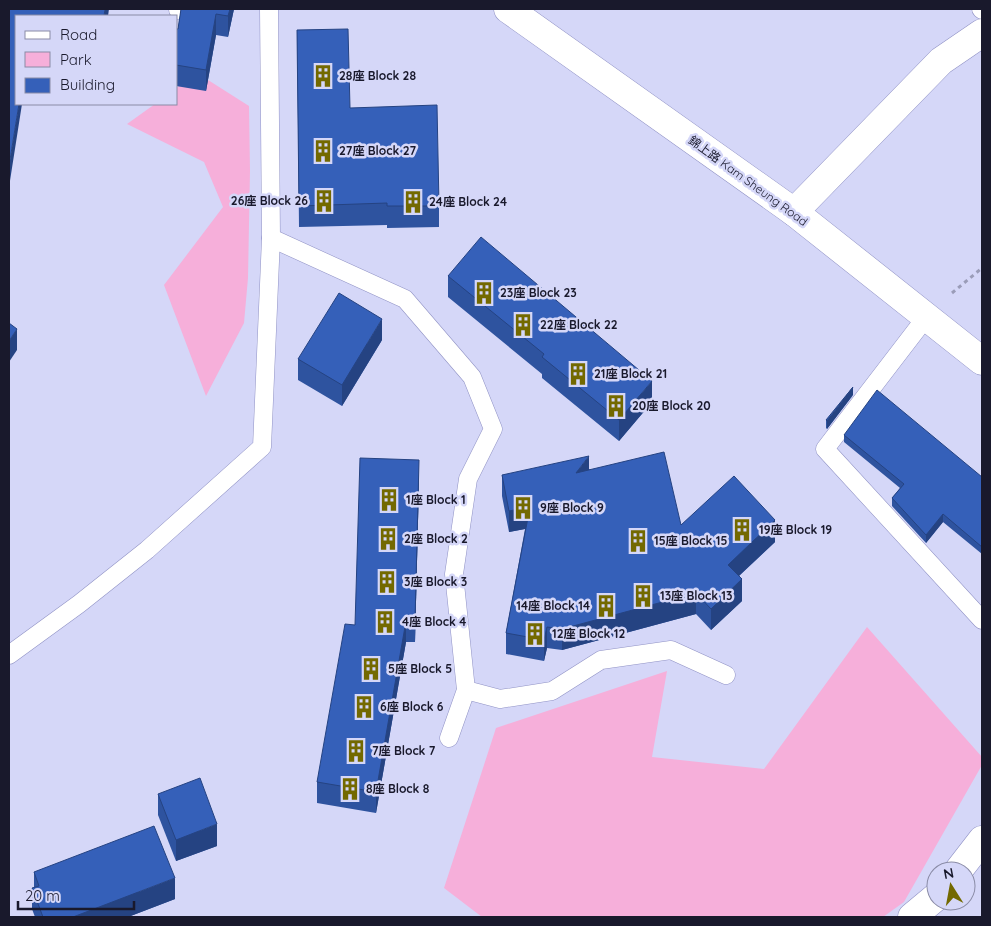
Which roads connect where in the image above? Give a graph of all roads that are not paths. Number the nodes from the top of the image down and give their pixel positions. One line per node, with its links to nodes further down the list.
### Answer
1 (269, 9): 5 (lane)
2 (508, 9): 4 (main road, 錦上路 Kam Sheung Road)
3 (982, 33): 4 (main road)
4 (794, 212): 6 (main road, 錦上路 Kam Sheung Road)
5 (271, 238): 9 (lane); 11 (lane)
6 (927, 316): 7 (main road, 錦上路 Kam Sheung Road); 8 (lane)
7 (982, 361)
8 (982, 620)
9 (9, 655)
10 (726, 675): 11 (lane)
11 (466, 690): 12 (lane)
12 (449, 738)
13 (982, 840): 14 (main road)
14 (966, 861)
15 (926, 905): 16 (main road)
16 (912, 917)

